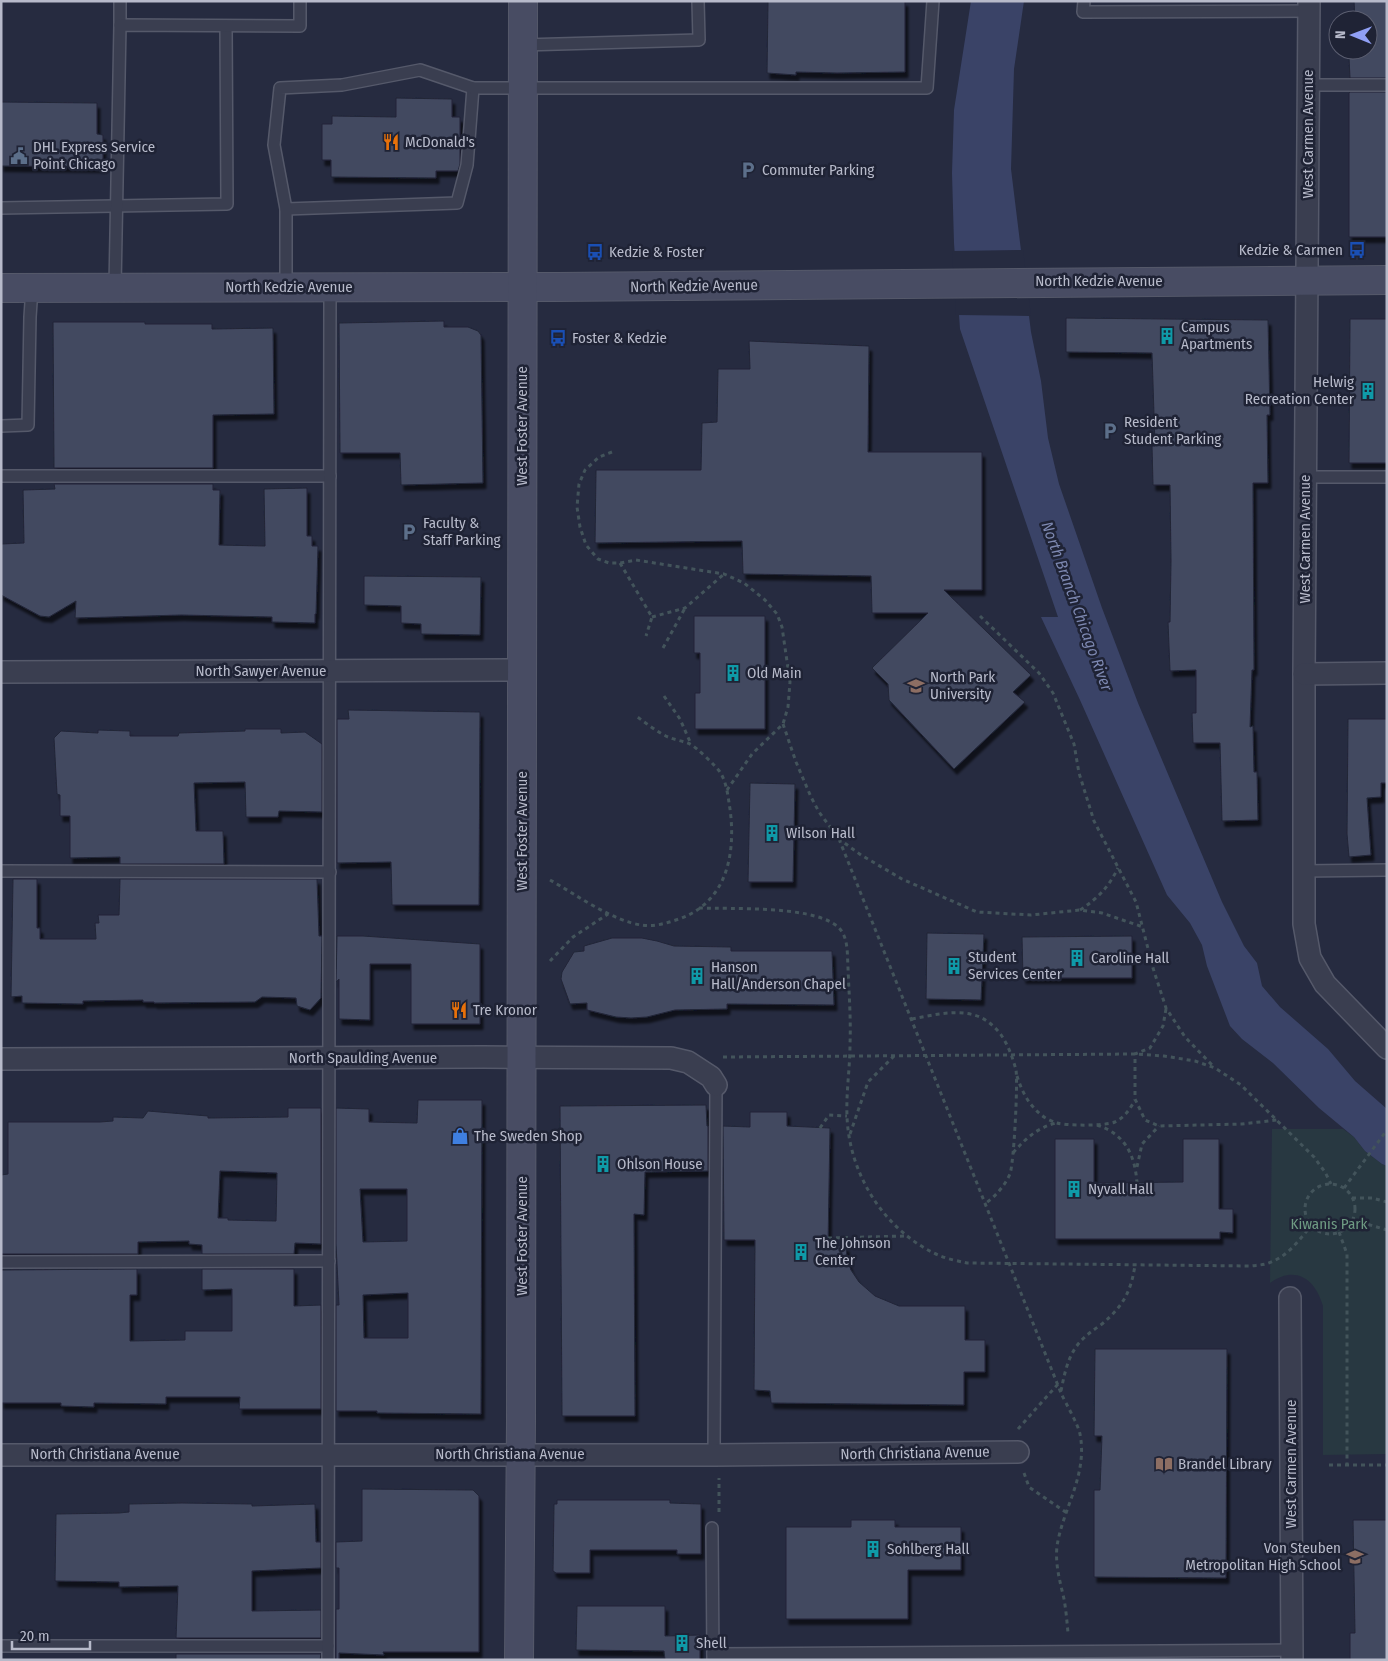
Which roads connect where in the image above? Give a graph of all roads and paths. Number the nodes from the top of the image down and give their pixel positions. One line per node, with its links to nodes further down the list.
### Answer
1 (120, 1): 8 (lane)
2 (300, 1): 9 (lane)
3 (523, 1): 10 (main road, West Foster Avenue)
4 (698, 1): 10 (lane)
5 (933, 1): 14 (lane)
6 (1084, 1): 7 (lane)
7 (1309, 6): 11 (street, West Carmen Avenue)
8 (120, 25): 9 (lane); 15 (lane)
9 (226, 26): 15 (lane)
10 (523, 45): 14 (main road, West Foster Avenue)
11 (1308, 85): 12 (lane); 18 (street, West Carmen Avenue)
12 (1387, 85)
13 (472, 88): 14 (lane); 17 (lane); 17 (lane)
14 (522, 88): 22 (main road, West Foster Avenue)
15 (116, 205): 16 (lane); 25 (lane)
16 (1, 208)
17 (286, 209): 20 (lane)
18 (1306, 280): 19 (main road, North Kedzie Avenue); 22 (main road, North Kedzie Avenue); 30 (street, West Carmen Avenue)
19 (1387, 280)
20 (286, 287): 21 (main road, North Kedzie Avenue); 25 (main road, North Kedzie Avenue)
21 (330, 287): 22 (main road, North Kedzie Avenue); 29 (lane)
22 (522, 287): 39 (main road, West Foster Avenue)
23 (1, 288): 24 (main road, North Kedzie Avenue)
24 (32, 288): 25 (main road, North Kedzie Avenue); 26 (lane)
25 (114, 288)
26 (1, 426)
27 (612, 452): 32 (path)
28 (1, 476): 29 (lane)
29 (330, 476): 40 (lane)
30 (1305, 477): 31 (lane); 43 (street, West Carmen Avenue)
31 (1387, 477)
32 (620, 564): 33 (path); 36 (path)
33 (724, 574): 34 (path); 46 (path)
34 (685, 608): 36 (path); 38 (path)
35 (980, 616): 50 (path)
36 (652, 617): 37 (path)
37 (646, 636)
38 (663, 648)
39 (522, 670): 40 (street, North Sawyer Avenue); 69 (main road, West Foster Avenue)
40 (330, 671): 41 (street, North Sawyer Avenue); 54 (lane)
41 (1, 672)
42 (1387, 673): 43 (street)
43 (1304, 674): 53 (street, West Carmen Avenue)
44 (664, 696): 47 (path)
45 (636, 716): 47 (path)
46 (783, 724): 48 (path); 49 (path)
47 (691, 744): 48 (path)
48 (727, 790): 56 (path)
49 (839, 839): 57 (path); 62 (path)
50 (1118, 867): 57 (path); 59 (path)
51 (1387, 870): 53 (lane)
52 (1, 871): 54 (lane)
53 (1303, 871): 63 (street, West Carmen Avenue)
54 (330, 872): 70 (lane)
55 (550, 880): 58 (path)
56 (699, 908): 58 (path); 65 (path)
57 (1080, 910): 59 (path)
58 (609, 914): 60 (path)
59 (1143, 927): 61 (path)
60 (550, 960)
61 (1166, 1008): 64 (path); 73 (path)
62 (912, 1020): 67 (path); 68 (path)
63 (1387, 1048)
64 (1135, 1054): 68 (path); 73 (path); 76 (path)
65 (850, 1056): 66 (path); 72 (path); 77 (path)
66 (894, 1056): 67 (path); 84 (path)
67 (927, 1056): 68 (path); 92 (path)
68 (1011, 1056): 74 (path)
69 (521, 1057): 70 (street, North Spaulding Avenue); 72 (street, North Spaulding Avenue); 107 (main road, West Foster Avenue)
70 (329, 1058): 71 (street, North Spaulding Avenue); 99 (lane)
71 (1, 1059)
72 (688, 1062): 75 (street, North Spaulding Avenue)
73 (1215, 1068): 78 (path)
74 (1016, 1073): 79 (path); 85 (path)
75 (716, 1085): 109 (lane)
76 (1135, 1099): 80 (path); 81 (path)
77 (847, 1116): 82 (path); 84 (path)
78 (1278, 1120): 81 (path); 88 (path)
79 (1057, 1123): 80 (path); 85 (path)
80 (1096, 1125): 86 (path)
81 (1159, 1126): 86 (path)
82 (820, 1128)
83 (1387, 1130): 89 (path)
84 (849, 1137): 97 (path)
85 (1013, 1153): 92 (path)
86 (1136, 1170): 87 (path)
87 (1137, 1183)
88 (1331, 1184): 89 (path); 94 (path)
89 (1344, 1188): 90 (path)
90 (1352, 1198): 91 (path); 93 (path)
91 (1387, 1202)
92 (986, 1203): 101 (path)
93 (1353, 1220): 95 (path); 96 (path)
94 (1311, 1226): 96 (path); 102 (path)
95 (1387, 1230)
96 (1339, 1232): 112 (path)
97 (906, 1236): 98 (path); 101 (path)
98 (828, 1238)
99 (329, 1261): 100 (lane); 106 (lane)
100 (1, 1262)
101 (1010, 1264): 102 (path); 104 (path)
102 (1135, 1265): 104 (path)
103 (1290, 1298): 119 (street, West Carmen Avenue)
104 (1061, 1393): 118 (path)
105 (1018, 1452): 109 (street, North Christiana Avenue)
106 (328, 1454): 107 (street, North Christiana Avenue); 108 (street, North Christiana Avenue); 117 (lane)
107 (521, 1454): 109 (street, North Christiana Avenue); 122 (main road, West Foster Avenue)
108 (1, 1455)
109 (714, 1455)
110 (1387, 1464): 112 (path)
111 (1329, 1465): 112 (path)
112 (1347, 1465)
113 (719, 1476): 114 (path)
114 (719, 1512)
115 (712, 1528): 120 (lane)
116 (1, 1646): 117 (lane)
117 (328, 1646): 121 (lane)
118 (1068, 1651): 119 (lane); 120 (lane)
119 (1292, 1655)
120 (713, 1657)
121 (328, 1660)
122 (519, 1660)

